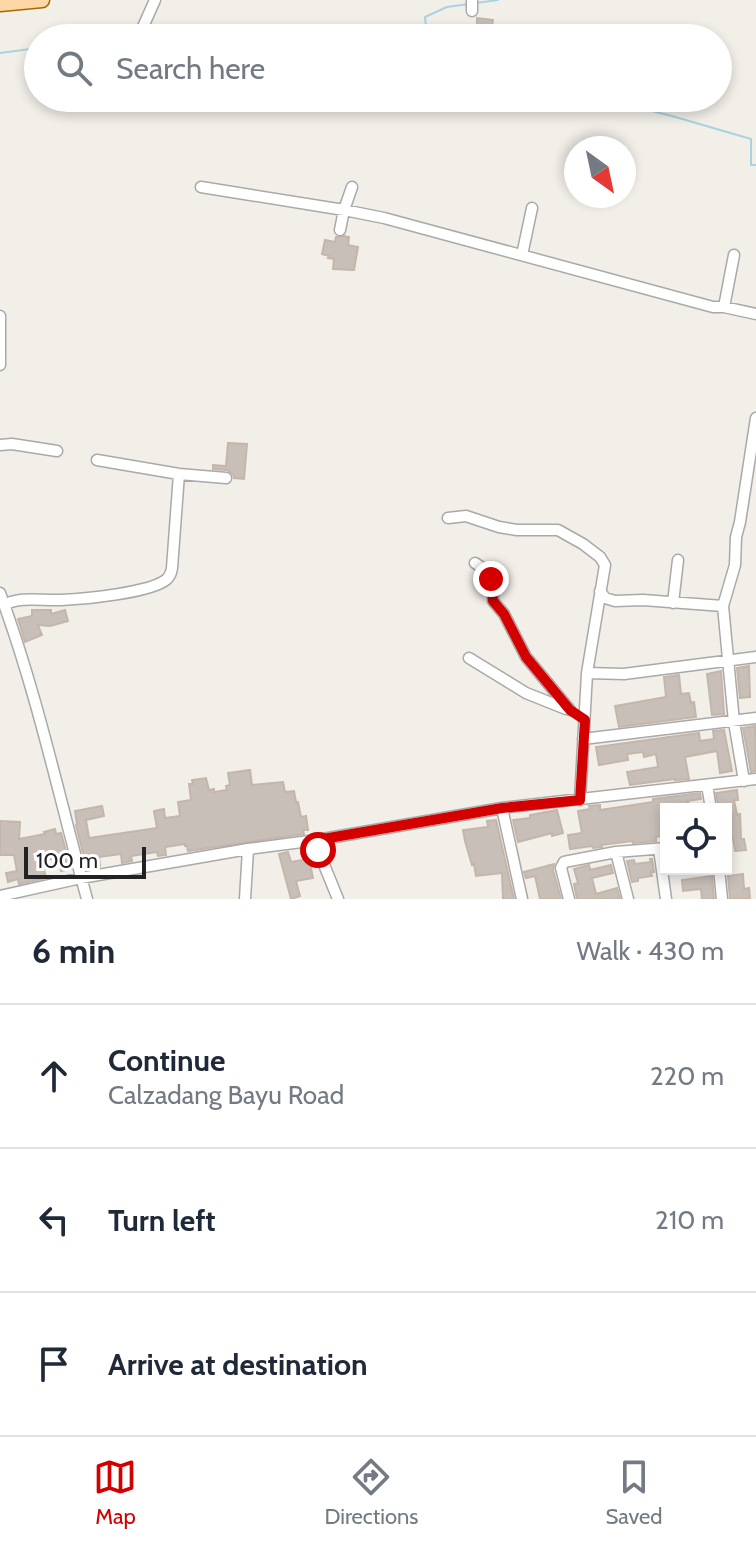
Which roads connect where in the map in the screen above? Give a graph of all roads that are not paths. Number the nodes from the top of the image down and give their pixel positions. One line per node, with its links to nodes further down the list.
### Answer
1 (30, 0): 2 (main road); 4 (main road)
2 (42, 0)
3 (155, 0): 5 (street)
4 (0, 4)
5 (144, 24)
6 (201, 187): 9 (street)
7 (352, 187): 9 (street)
8 (532, 208): 11 (street)
9 (344, 210): 10 (street); 11 (street)
10 (340, 230)
11 (522, 255): 13 (street)
12 (734, 255): 13 (street)
13 (724, 307): 14 (street)
14 (756, 314)
15 (0, 316): 16 (street)
16 (0, 365)
17 (756, 418): 21 (street)
18 (0, 445): 19 (street)
19 (57, 451)
20 (97, 460): 22 (street)
21 (753, 464): 31 (street)
22 (179, 474): 23 (street); 30 (street)
23 (226, 478)
24 (448, 518): 27 (street)
25 (678, 560): 29 (street)
26 (475, 563): 36 (street)
27 (600, 591): 29 (street); 35 (street)
28 (0, 593): 30 (street)
29 (673, 603): 31 (street)
30 (4, 605): 53 (street)
31 (723, 606): 34 (street)
32 (756, 657): 34 (street)
33 (469, 658): 36 (street)
34 (727, 660): 35 (street); 39 (street)
35 (587, 673): 38 (street)
36 (570, 710): 38 (street)
37 (756, 718): 39 (street)
38 (585, 720): 40 (street)
39 (734, 722): 40 (street); 42 (street)
40 (583, 739): 44 (street)
41 (756, 779): 42 (street)
42 (744, 781): 43 (street)
43 (707, 785): 44 (street); 45 (street)
44 (580, 800): 46 (street)
45 (710, 803)
46 (502, 808): 47 (street); 58 (street)
47 (317, 840): 49 (street); 57 (street)
48 (660, 848): 50 (street)
49 (248, 849): 53 (street); 56 (street)
50 (616, 852): 59 (street); 60 (street)
51 (664, 875): 61 (street)
52 (720, 875): 62 (street)
53 (81, 878): 54 (street); 55 (street)
54 (0, 896)
55 (87, 899)
56 (245, 899)
57 (338, 899)
58 (522, 899)
59 (569, 899)
60 (628, 899)
61 (666, 899)
62 (722, 899)

